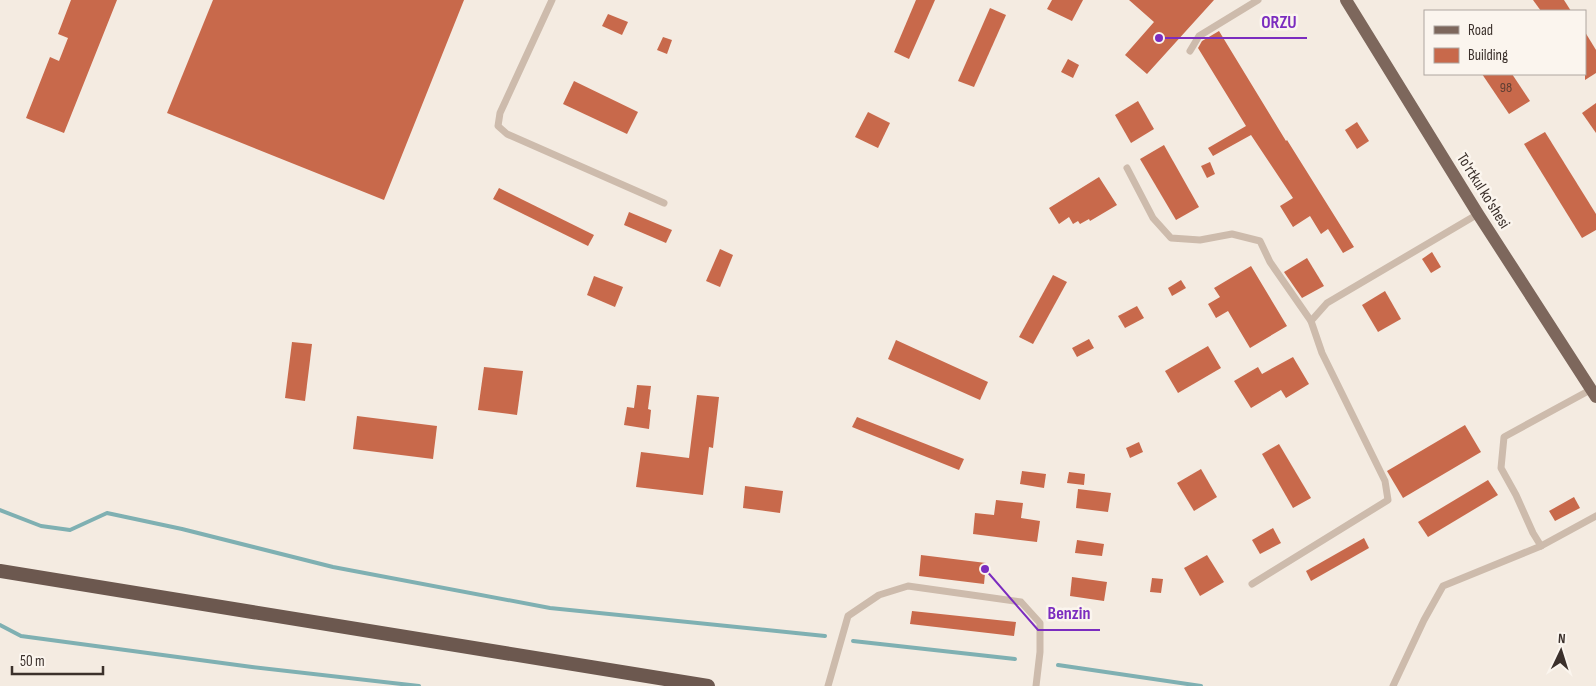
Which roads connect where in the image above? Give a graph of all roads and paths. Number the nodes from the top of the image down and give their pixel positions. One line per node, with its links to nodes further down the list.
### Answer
1 (552, 0): 6 (lane)
2 (1258, 0): 4 (lane)
3 (1346, 0): 7 (main road, To'rtkul ko'shesi)
4 (1190, 51)
5 (1127, 168): 8 (lane)
6 (664, 203)
7 (1478, 214): 8 (lane); 9 (main road, To'rtkul ko'shesi)
8 (1311, 320): 13 (lane)
9 (1594, 393): 11 (lane)
10 (1596, 516): 11 (lane)
11 (1541, 546): 17 (lane)
12 (0, 571): 14 (highway)
13 (1252, 584)
14 (708, 686)
15 (828, 686): 16 (lane)
16 (1036, 686)
17 (1393, 686)

